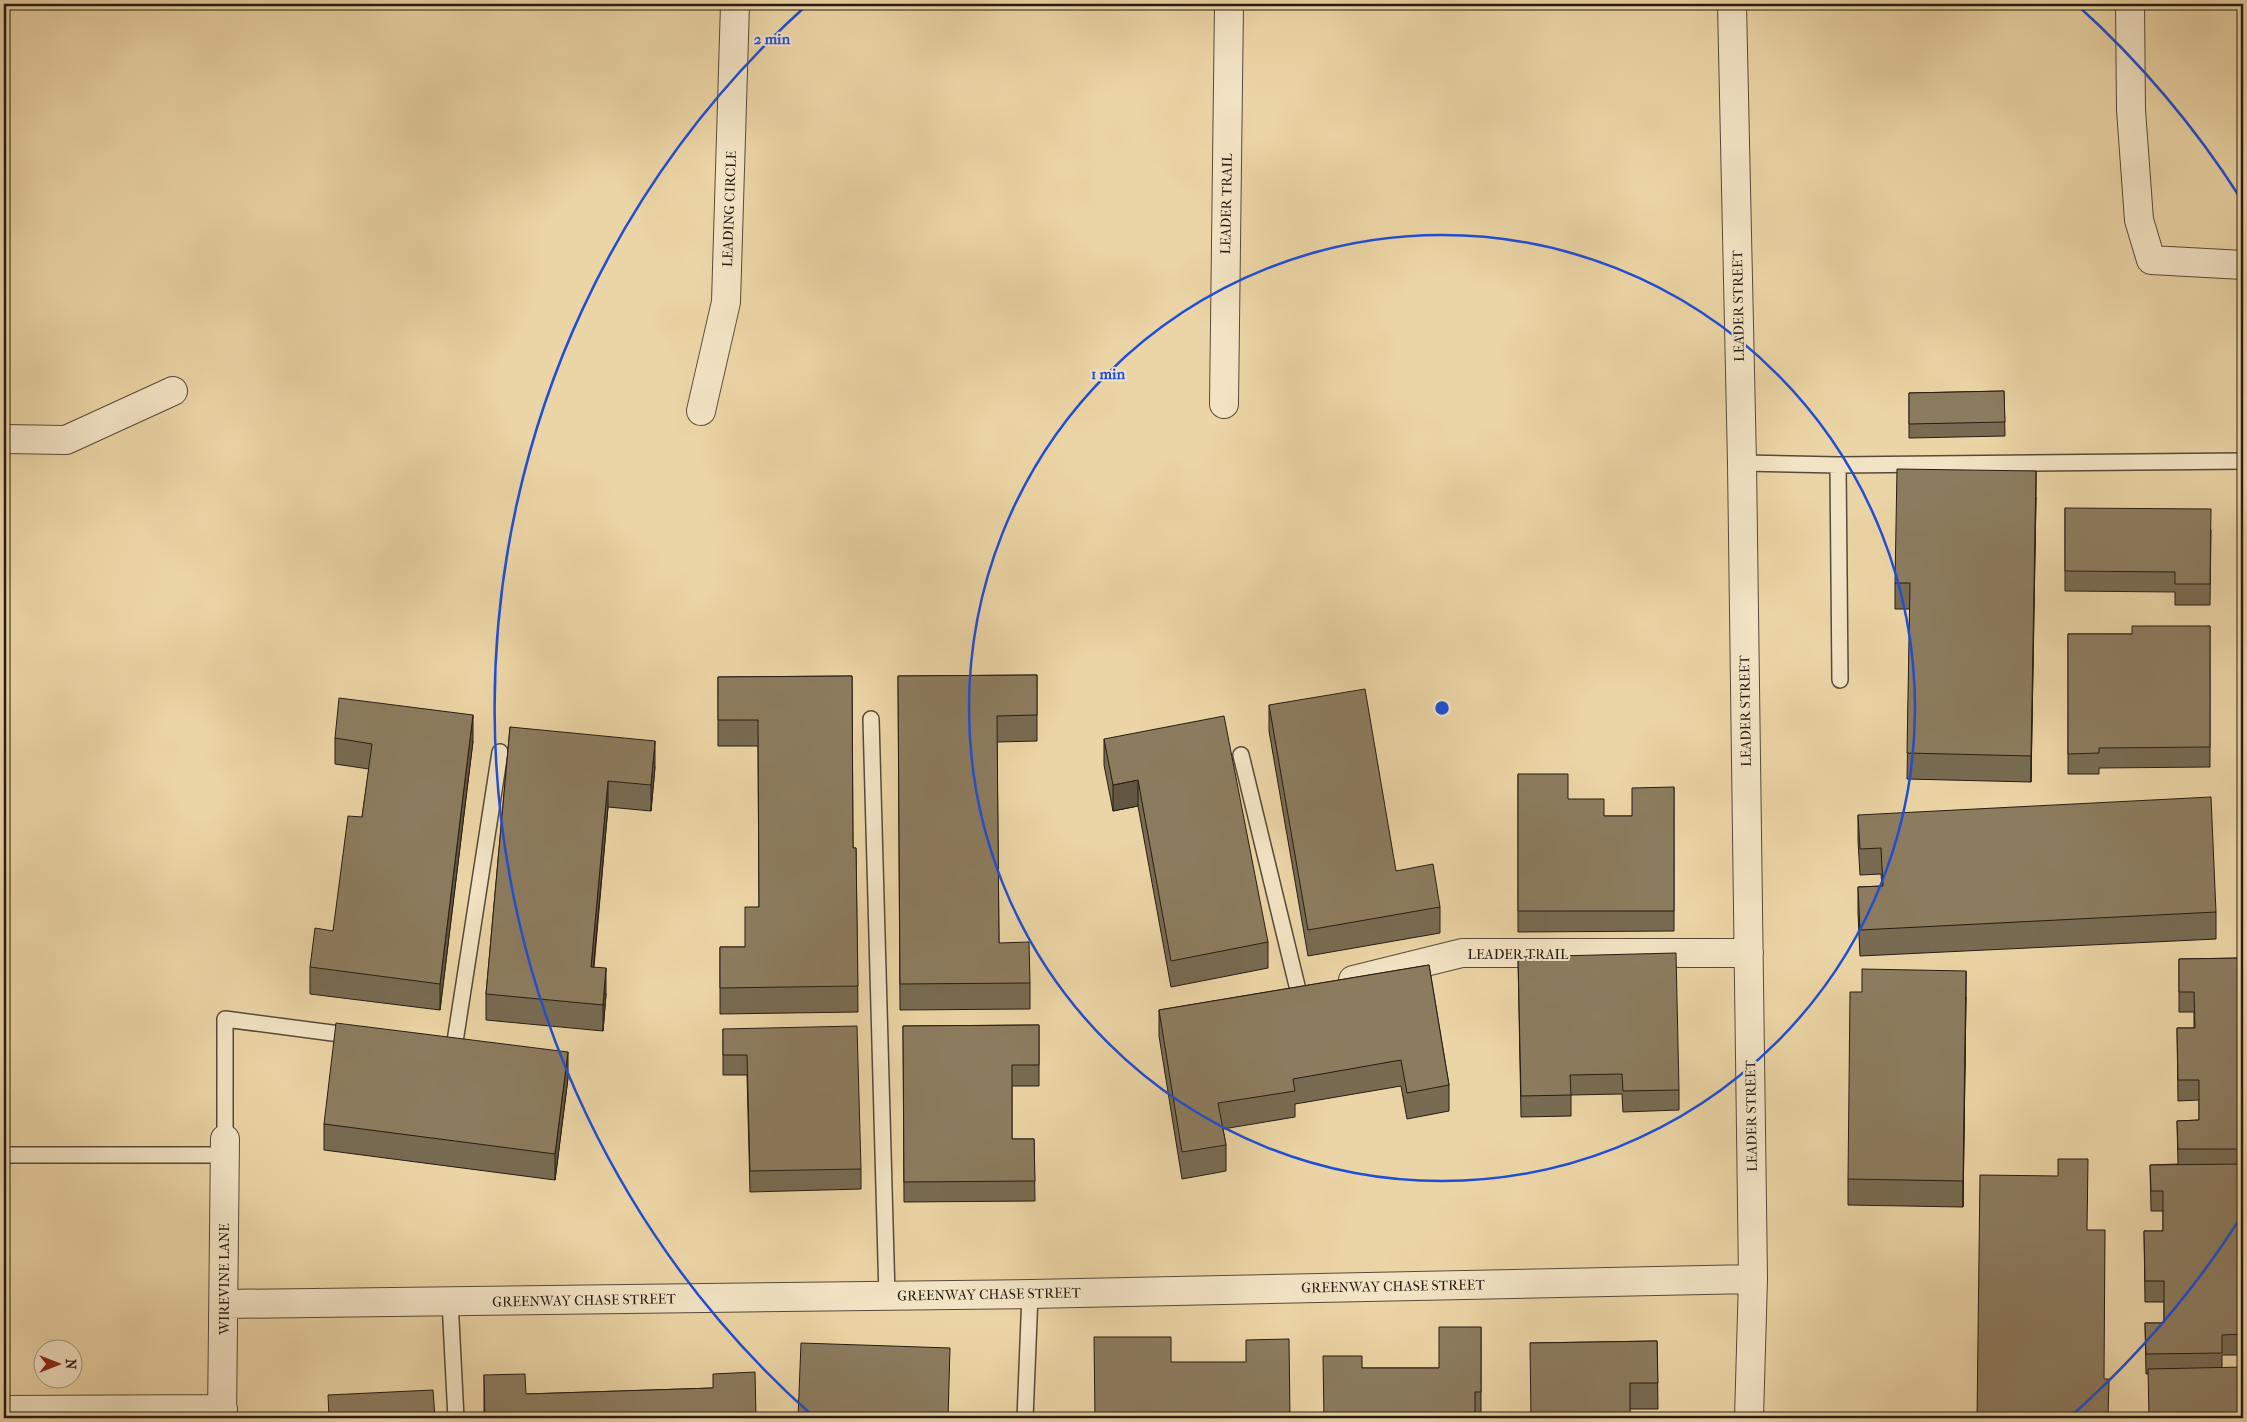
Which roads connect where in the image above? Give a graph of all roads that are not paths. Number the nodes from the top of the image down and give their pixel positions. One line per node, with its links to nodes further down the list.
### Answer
1 (735, 4): 8 (street, LEADING CIRCLE)
2 (1229, 4): 7 (street, LEADER TRAIL)
3 (1732, 4): 11 (street, LEADER STREET)
4 (2130, 4): 5 (street)
5 (2243, 265)
6 (173, 391): 9 (street)
7 (1224, 404)
8 (702, 411)
9 (4, 439)
10 (2243, 461): 12 (lane)
11 (1742, 463): 12 (lane); 17 (street, LEADER STREET)
12 (1838, 465): 13 (lane)
13 (1840, 680)
14 (871, 719): 28 (lane)
15 (500, 752): 22 (lane)
16 (1242, 755): 18 (lane)
17 (1749, 953): 18 (street, LEADER TRAIL); 26 (street, LEADER STREET)
18 (1299, 994): 19 (street, LEADER TRAIL)
19 (1271, 1000)
20 (368, 1037): 24 (lane)
21 (435, 1046): 22 (lane)
22 (454, 1048): 23 (lane)
23 (472, 1051)
24 (224, 1147): 25 (lane); 30 (street, WIREVINE LANE)
25 (4, 1155)
26 (1753, 1279): 27 (street, GREENWAY CHASE STREET); 35 (street, LEADER STREET)
27 (1030, 1294): 28 (street, GREENWAY CHASE STREET); 34 (lane)
28 (887, 1296): 29 (street, GREENWAY CHASE STREET)
29 (450, 1301): 30 (street, GREENWAY CHASE STREET); 33 (lane)
30 (224, 1304): 32 (street, WIREVINE LANE)
31 (4, 1410): 32 (street)
32 (223, 1414)
33 (456, 1418)
34 (1025, 1418)
35 (1749, 1418)

